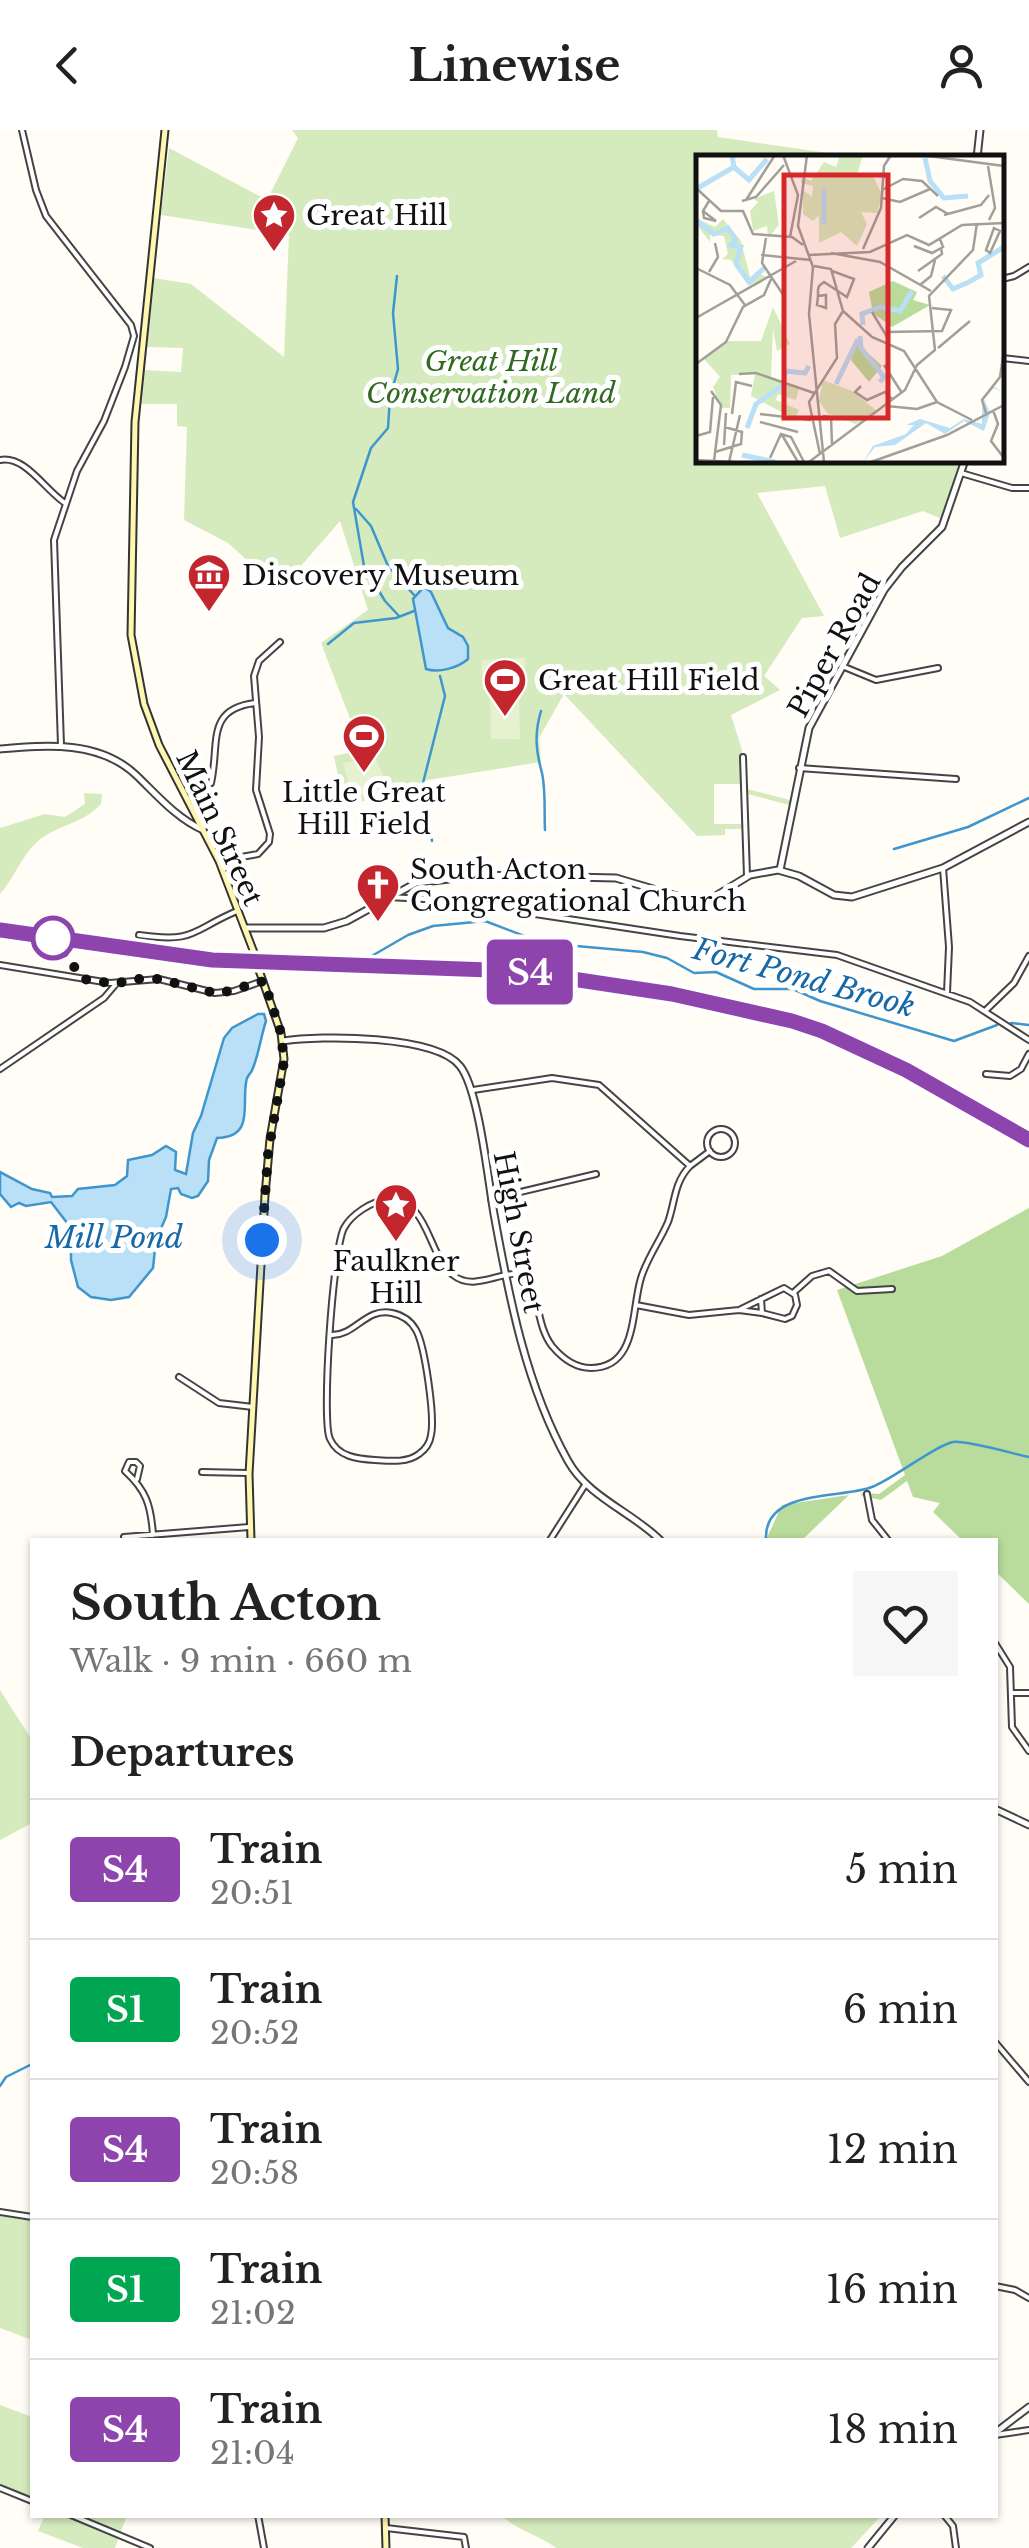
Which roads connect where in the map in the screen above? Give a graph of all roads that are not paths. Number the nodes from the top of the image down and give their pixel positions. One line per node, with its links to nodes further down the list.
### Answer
1 (22, 130): 7 (street)
2 (165, 130): 8 (main road, Main Street)
3 (980, 130): 4 (street)
4 (977, 155)
5 (1029, 267): 6 (street)
6 (1004, 278)
7 (132, 327): 8 (street); 11 (street)
8 (142, 327): 12 (main road, Main Street)
9 (1004, 358): 10 (street)
10 (1029, 361)
11 (122, 374): 12 (street); 17 (street)
12 (138, 376): 29 (main road, Main Street)
13 (0, 460): 17 (street)
14 (965, 462): 15 (street, Piper Road)
15 (961, 473): 16 (street); 19 (street, Piper Road)
16 (1029, 488)
17 (66, 503): 22 (street)
18 (280, 642): 21 (street)
19 (842, 666): 20 (street); 25 (street, Piper Road)
20 (938, 668)
21 (256, 702): 27 (street); 30 (street)
22 (61, 745): 23 (street); 29 (street)
23 (0, 748)
24 (744, 757): 33 (street)
25 (800, 768): 26 (street); 32 (street, Piper Road)
26 (956, 780)
27 (211, 783)
28 (1029, 822): 31 (street)
29 (203, 830): 30 (main road, Main Street)
30 (220, 860): 35 (main road, Main Street)
31 (943, 868): 32 (street); 42 (street)
32 (780, 870): 33 (street)
33 (747, 876): 34 (street)
34 (388, 898): 36 (street); 42 (street)
35 (239, 911): 36 (main road, Main Street); 37 (street)
36 (245, 928): 40 (main road, Main Street, bridge)
37 (139, 936)
38 (1029, 956): 43 (street)
39 (0, 965): 41 (street)
40 (264, 981): 41 (street); 45 (main road, Main Street)
41 (116, 984): 47 (street)
42 (947, 993): 43 (street)
43 (985, 1011): 44 (street)
44 (1029, 1040)
45 (283, 1041): 49 (street, High Street); 63 (main road, Main Street)
46 (1029, 1054): 48 (street)
47 (0, 1068)
48 (986, 1074)
49 (470, 1091): 51 (street); 53 (street, High Street)
50 (710, 1151): 50 (street); 51 (street)
51 (690, 1166): 58 (street)
52 (596, 1174): 53 (street)
53 (492, 1199): 54 (street, High Street)
54 (507, 1275): 58 (street); 61 (street); 67 (street, High Street)
55 (892, 1289): 56 (street)
56 (794, 1293): 57 (street); 60 (street)
57 (761, 1299): 59 (street); 60 (street)
58 (636, 1305): 59 (street)
59 (739, 1310): 60 (street)
60 (762, 1313)
61 (331, 1335): 61 (street)
62 (179, 1377): 63 (street)
63 (253, 1407): 65 (main road, Main Street)
64 (202, 1472): 65 (street)
65 (249, 1474): 69 (main road, Main Street)
66 (137, 1479): 70 (street)
67 (586, 1483): 73 (street); 74 (street, High Street)
68 (867, 1494): 75 (street)
69 (250, 1528): 70 (street); 72 (main road, Main Street)
70 (154, 1535): 71 (street)
71 (124, 1537)
72 (252, 1538)
73 (551, 1538)
74 (657, 1538)
75 (886, 1538)
76 (998, 1647): 77 (street)
77 (1012, 1693): 78 (street); 79 (street)
78 (1029, 1693)
79 (1029, 1751)
80 (998, 1810): 81 (street)
81 (1029, 1825)
82 (998, 2046): 83 (street)
83 (1029, 2082)
84 (0, 2212): 85 (street)
85 (30, 2217)
86 (998, 2287): 87 (street)
87 (1029, 2298)
88 (1029, 2407): 90 (street)
89 (1029, 2430): 91 (street)
90 (998, 2432)
91 (998, 2434)
92 (0, 2488): 93 (street)
93 (30, 2499)
94 (78, 2518): 100 (street)
95 (259, 2518): 101 (street)
96 (385, 2518): 99 (main road)
97 (893, 2518): 104 (street)
98 (946, 2518): 105 (street)
99 (386, 2528): 102 (main road); 103 (street)
100 (150, 2548)
101 (264, 2548)
102 (386, 2548)
103 (466, 2548)
104 (868, 2548)
105 (956, 2548)

